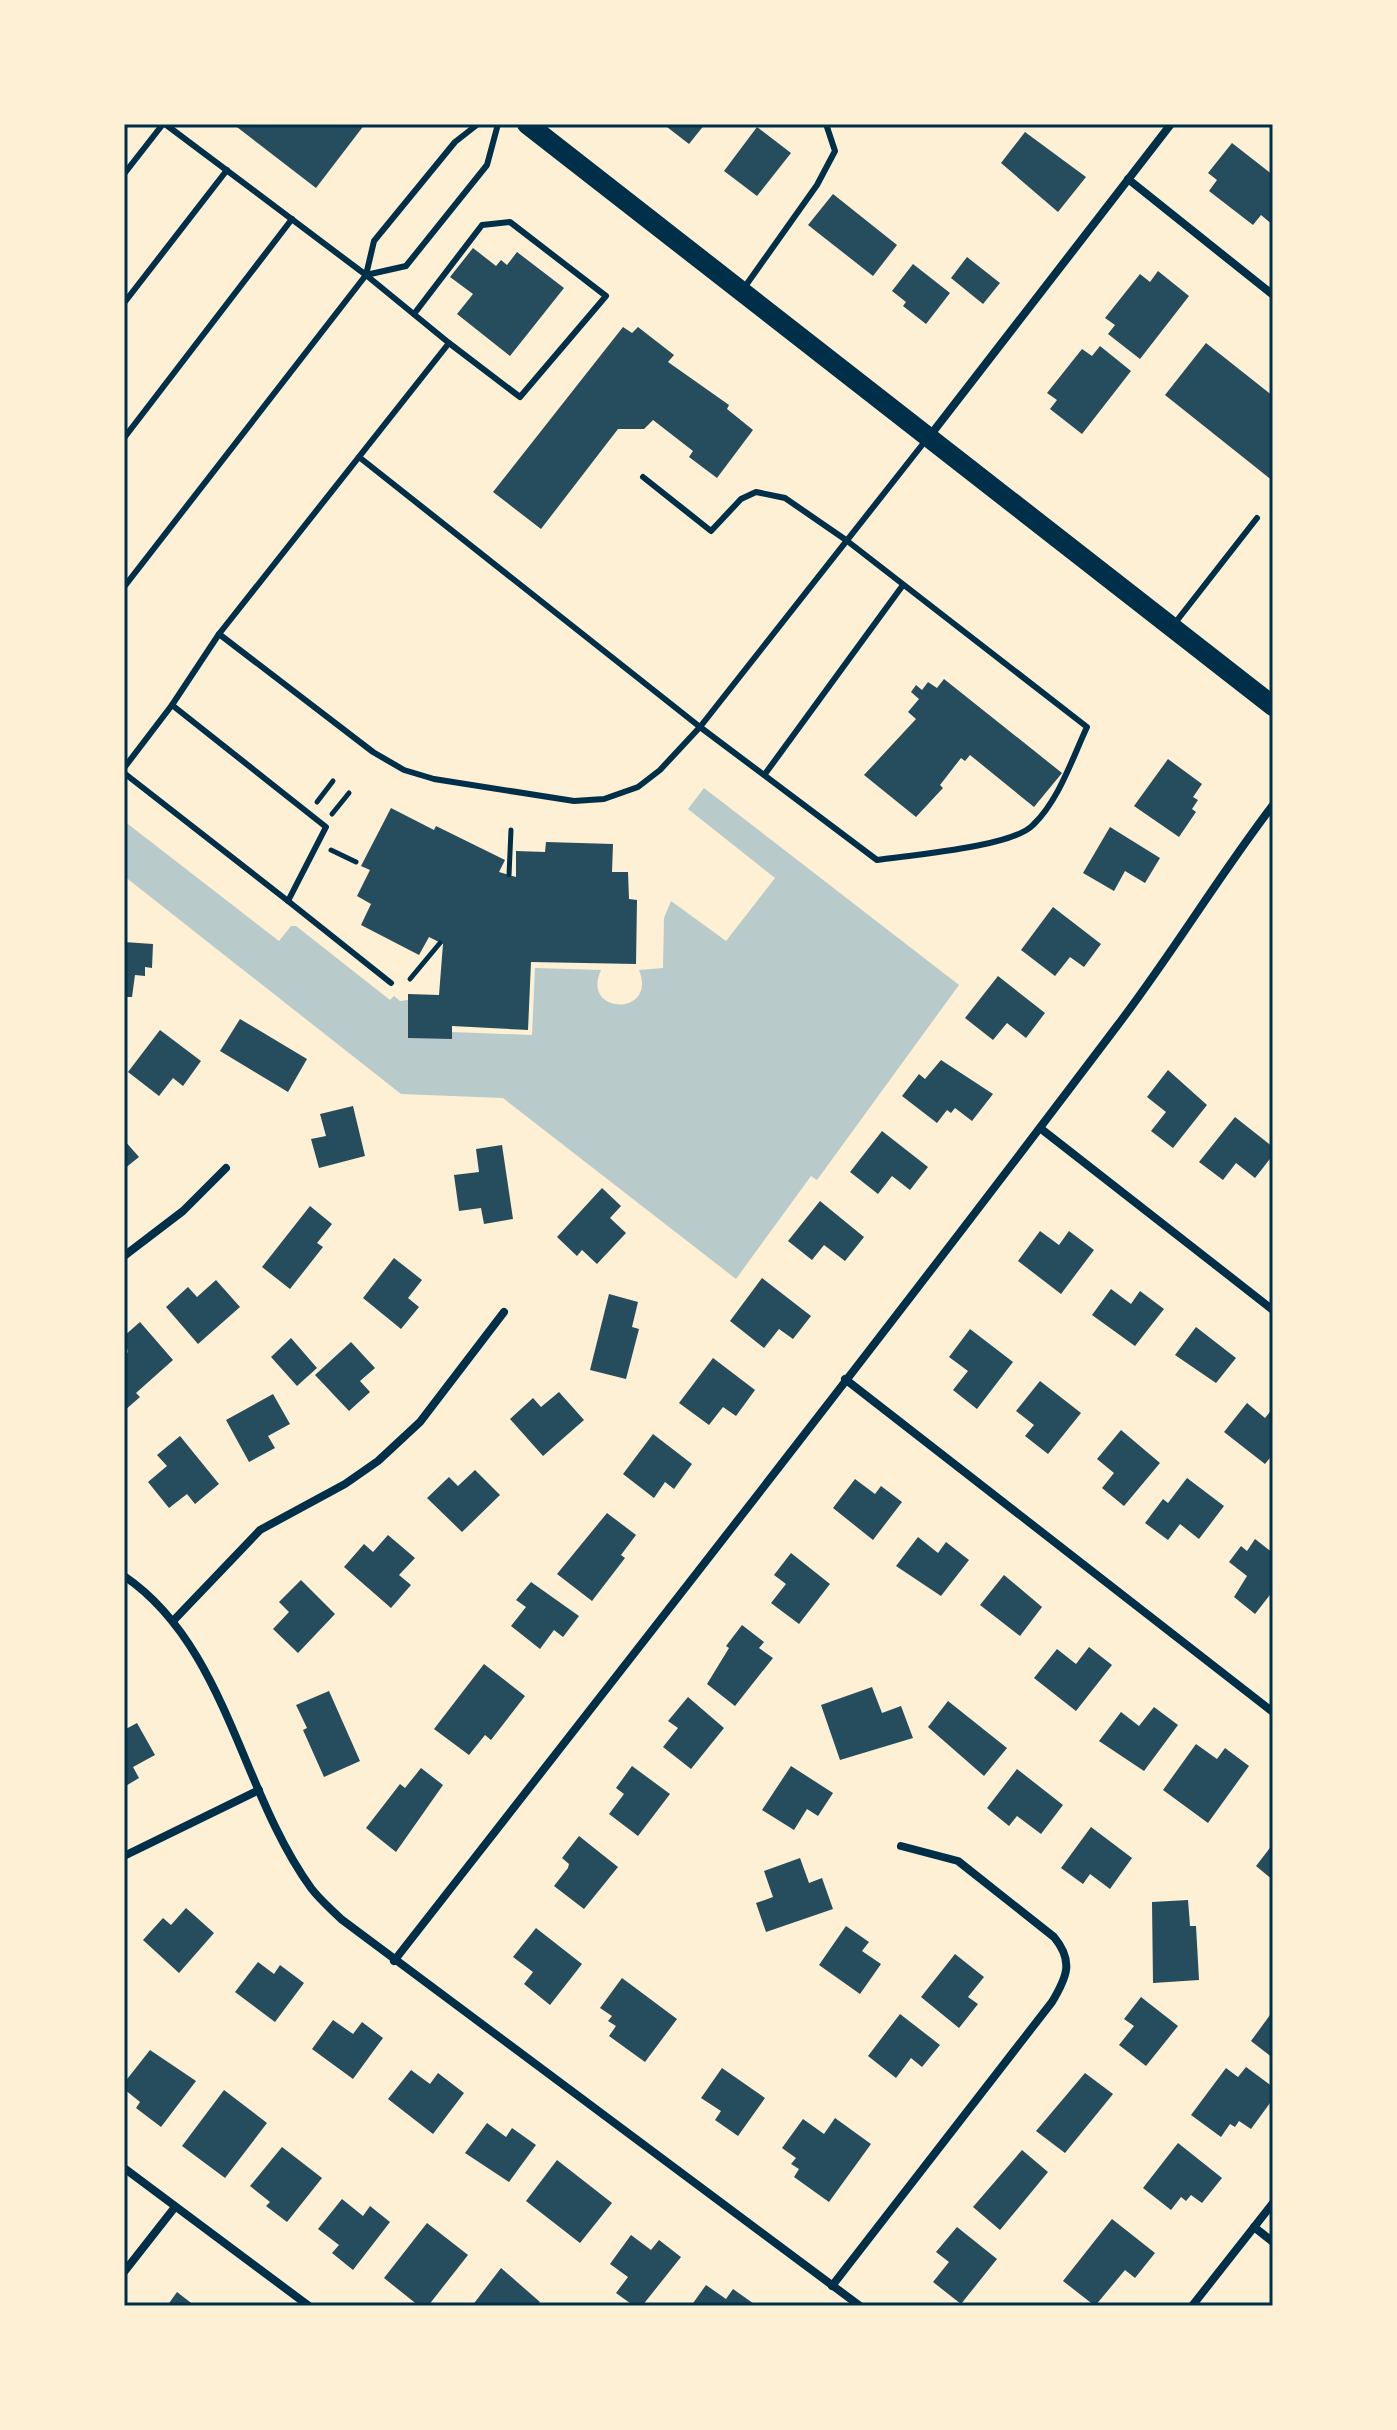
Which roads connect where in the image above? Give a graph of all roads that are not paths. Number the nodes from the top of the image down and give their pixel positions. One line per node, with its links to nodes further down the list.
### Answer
1 (164, 124): 7 (lane); 8 (lane)
2 (478, 124): 11 (lane)
3 (498, 124): 11 (lane)
4 (527, 124): 12 (main road)
5 (826, 124): 12 (lane)
6 (1171, 124): 9 (street)
7 (227, 170): 10 (lane); 14 (lane)
8 (124, 174)
9 (1128, 179): 13 (street); 17 (street)
10 (292, 219): 11 (lane); 18 (lane)
11 (366, 275): 15 (lane); 24 (lane)
12 (742, 291): 17 (main road)
13 (1273, 295)
14 (124, 303)
15 (414, 314): 16 (lane); 16 (lane)
16 (449, 343): 19 (lane)
17 (928, 437): 22 (lane); 25 (main road)
18 (124, 438)
19 (359, 457): 26 (lane); 29 (lane)
20 (643, 477): 22 (lane)
21 (1257, 518): 25 (lane)
22 (846, 540): 23 (lane); 29 (lane)
23 (903, 585): 31 (lane); 31 (lane)
24 (124, 587)
25 (1173, 626): 28 (main road)
26 (219, 634): 27 (lane); 29 (lane)
27 (172, 705): 30 (lane); 33 (lane)
28 (1273, 706)
29 (700, 727): 31 (lane)
30 (124, 771): 33 (lane)
31 (765, 774)
32 (1273, 805): 35 (street)
33 (288, 901): 34 (lane)
34 (391, 983)
35 (1040, 1128): 38 (street); 40 (street)
36 (226, 1168): 37 (street)
37 (124, 1256)
38 (1273, 1310)
39 (504, 1312): 42 (street)
40 (845, 1379): 43 (street); 47 (street)
41 (124, 1576): 42 (street)
42 (174, 1620): 44 (street)
43 (1273, 1712)
44 (259, 1790): 46 (street); 47 (street)
45 (901, 1846): 54 (street)
46 (124, 1856)
47 (394, 1961): 54 (street)
48 (124, 2168): 50 (street)
49 (1273, 2203): 51 (street)
50 (175, 2207): 53 (street); 55 (street)
51 (1254, 2227): 52 (street); 57 (street)
52 (1273, 2242)
53 (124, 2272)
54 (832, 2286): 56 (street)
55 (309, 2306)
56 (860, 2306)
57 (1192, 2306)

